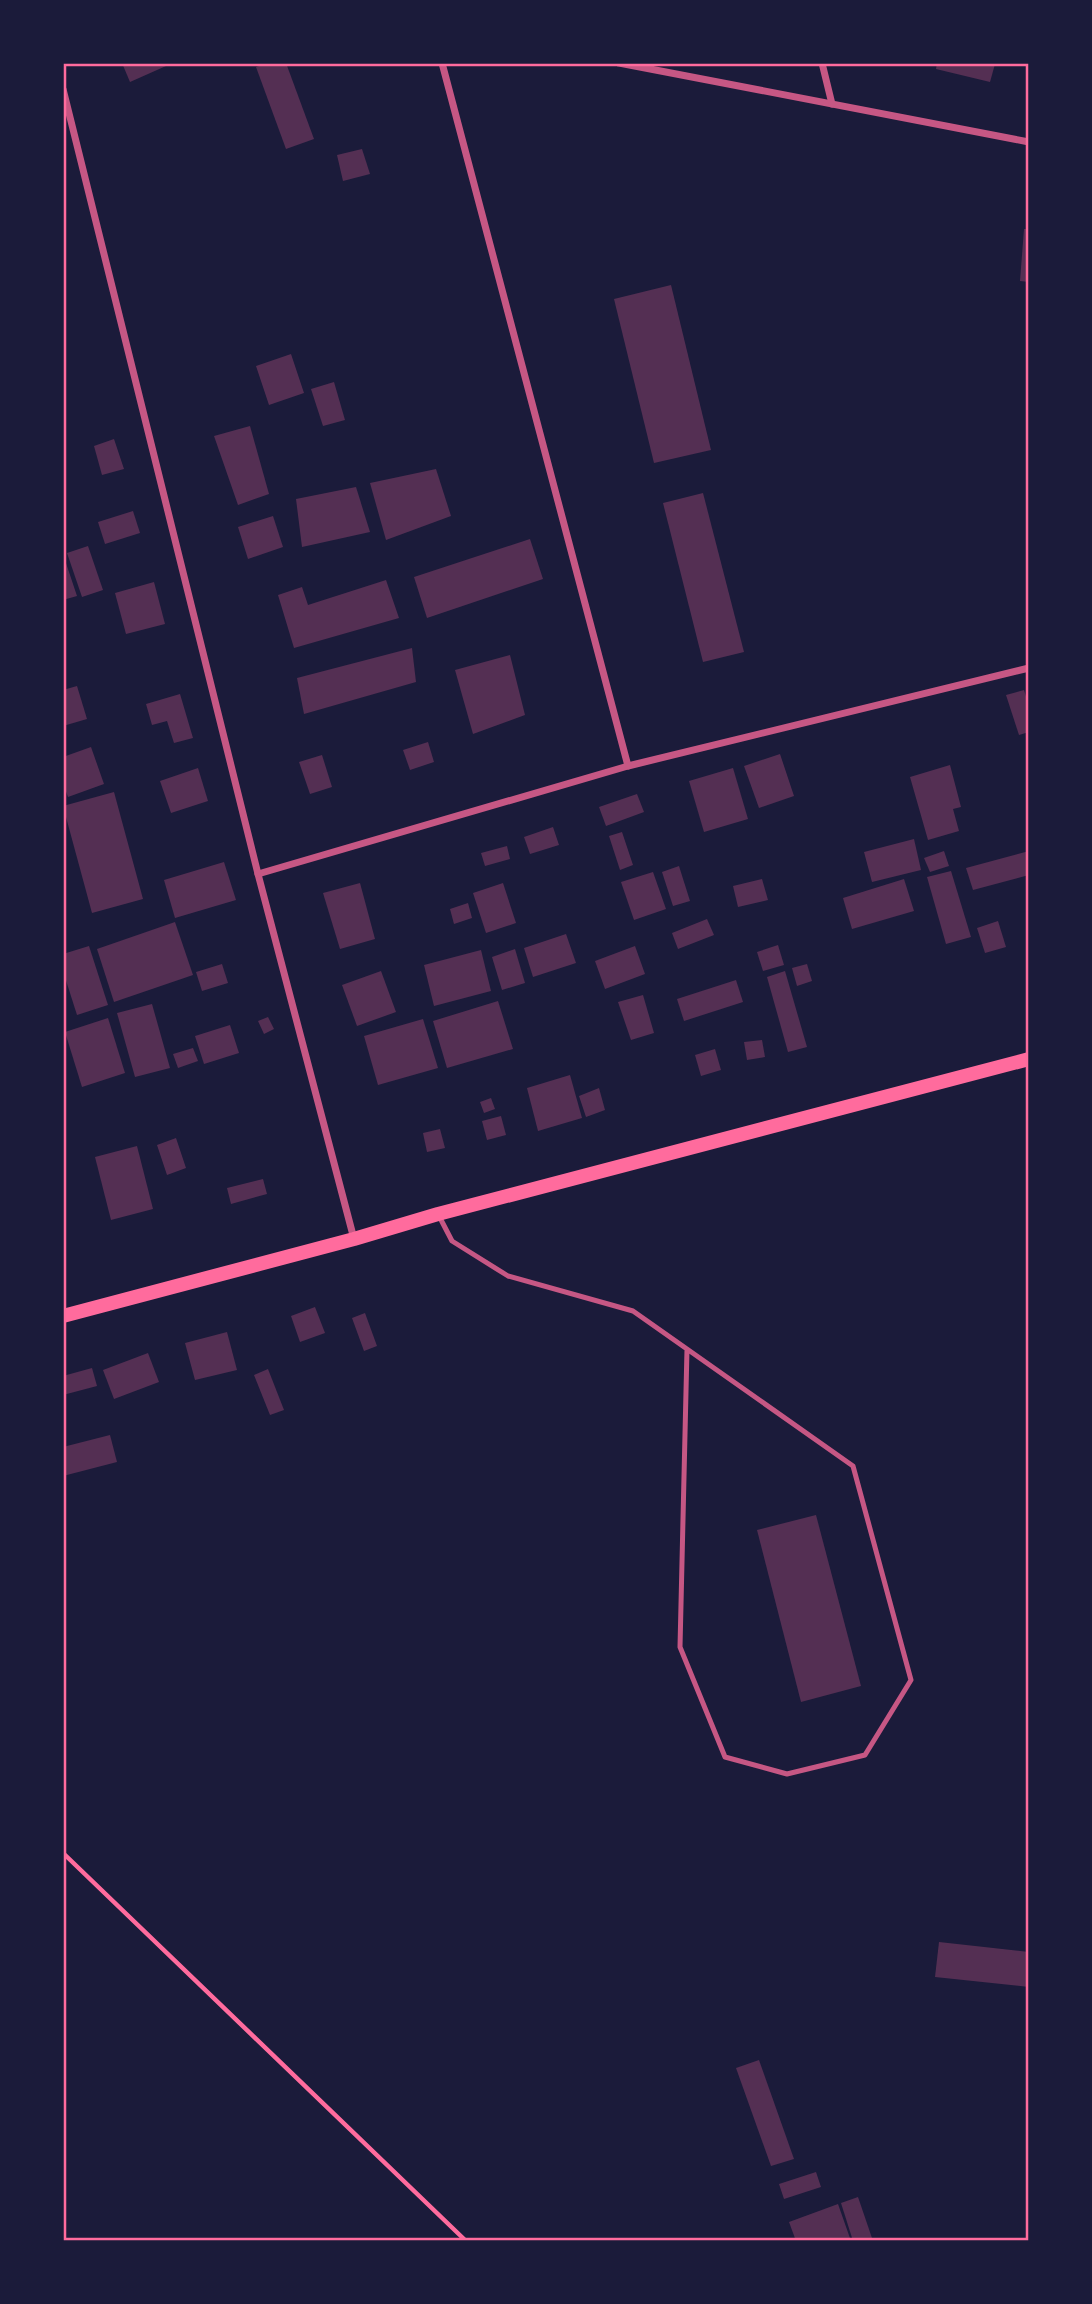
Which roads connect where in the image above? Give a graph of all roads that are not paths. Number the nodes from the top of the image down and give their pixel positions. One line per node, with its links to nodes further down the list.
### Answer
1 (442, 63): 8 (street)
2 (619, 63): 5 (street)
3 (822, 63): 5 (street)
4 (63, 89): 9 (street)
5 (832, 104): 6 (street)
6 (1029, 142)
7 (1029, 668): 8 (street)
8 (628, 766): 9 (street)
9 (258, 874): 12 (street)
10 (1029, 1059): 11 (main road)
11 (438, 1214): 12 (main road); 14 (lane)
12 (354, 1239): 13 (main road)
13 (63, 1316)
14 (687, 1349): 14 (lane)

